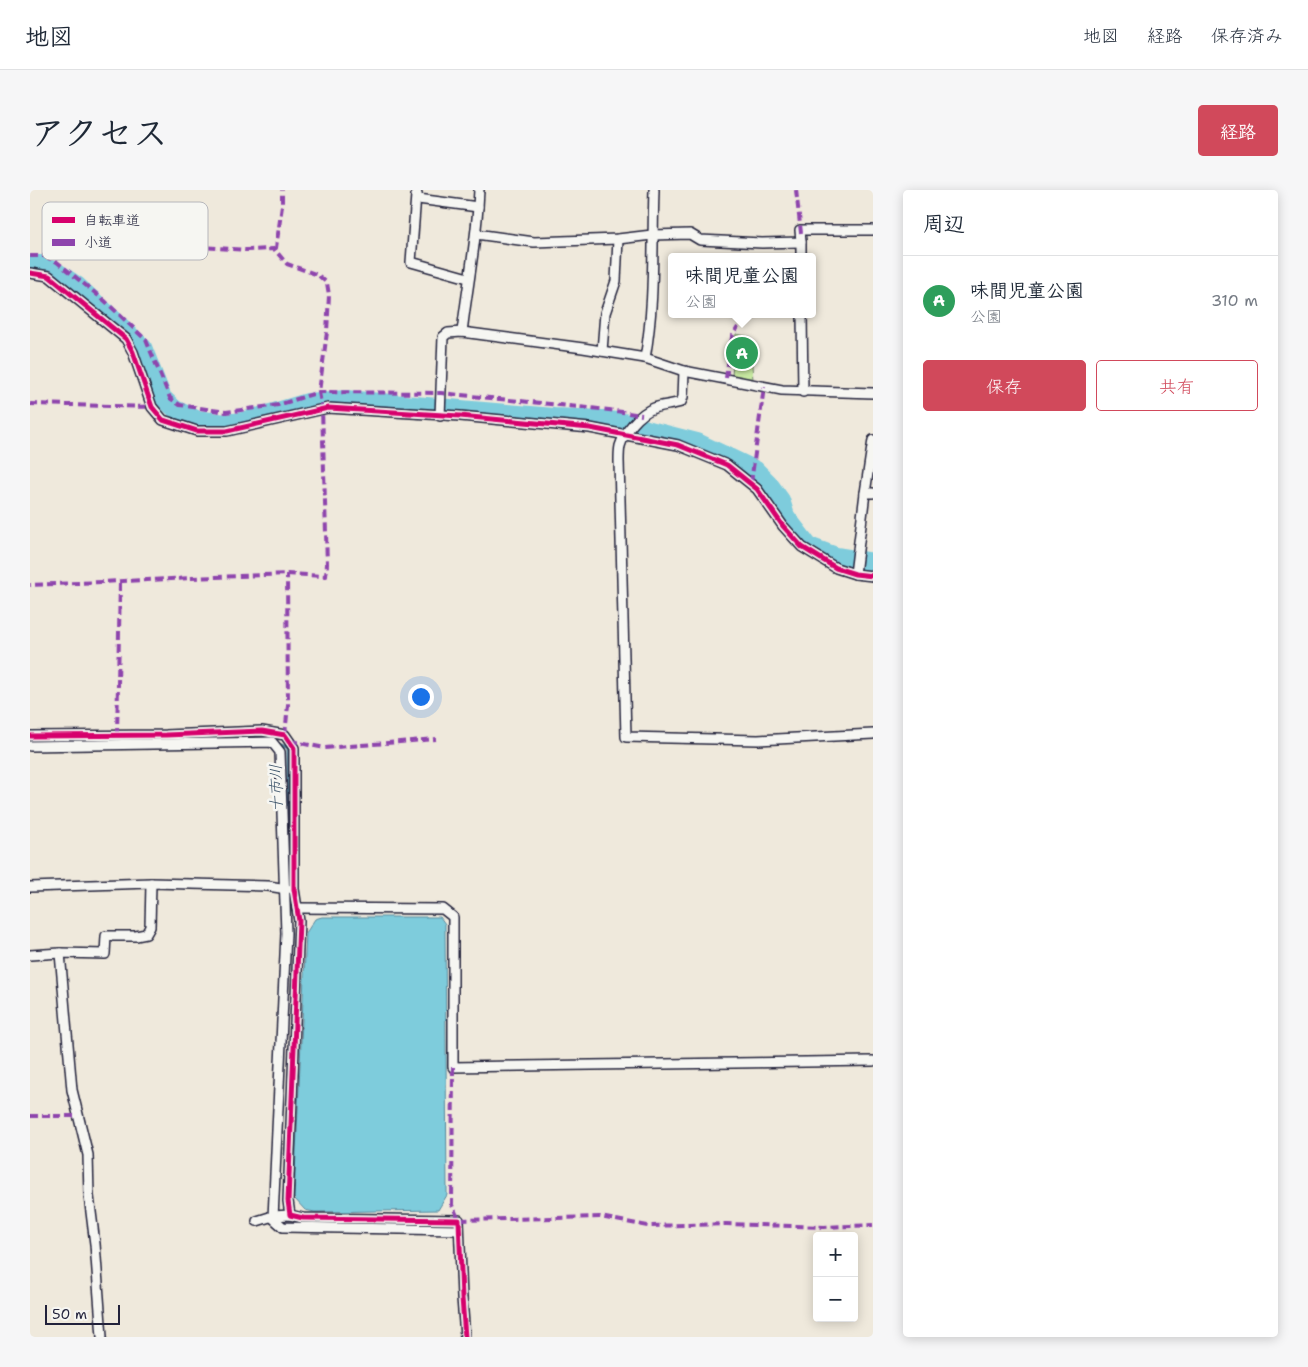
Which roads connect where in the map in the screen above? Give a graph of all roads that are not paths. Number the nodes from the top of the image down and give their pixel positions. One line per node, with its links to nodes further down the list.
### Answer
1 (479, 190): 4 (street)
2 (654, 190): 7 (street)
3 (416, 191): 4 (street); 12 (street)
4 (478, 207): 6 (street)
5 (873, 230): 9 (street)
6 (476, 234): 8 (street); 12 (street)
7 (652, 235): 8 (street); 9 (street); 16 (street)
8 (618, 239): 15 (street)
9 (801, 242): 10 (street)
10 (801, 253)
11 (30, 273): 20 (street)
12 (468, 278): 14 (street)
13 (802, 318): 18 (street)
14 (462, 332): 15 (street); 20 (street)
15 (602, 351): 16 (street)
16 (645, 358): 17 (street)
17 (684, 371): 18 (street); 21 (street)
18 (803, 392): 19 (street)
19 (873, 393)
20 (440, 416): 21 (street)
21 (625, 436): 24 (street); 26 (street)
22 (873, 440): 23 (street)
23 (869, 493): 24 (street)
24 (855, 574): 25 (street)
25 (873, 576)
26 (873, 734)
27 (30, 736): 32 (street)
28 (30, 746): 31 (street)
29 (151, 883): 30 (street); 31 (street); 34 (street)
30 (30, 887)
31 (283, 888): 32 (street); 38 (street)
32 (294, 890): 33 (street)
33 (297, 908): 36 (street); 37 (street)
34 (60, 954): 35 (street); 41 (street)
35 (30, 955)
36 (873, 1062)
37 (290, 1215): 38 (street); 40 (street)
38 (273, 1216): 39 (street); 40 (street)
39 (257, 1221)
40 (459, 1230): 42 (street)
41 (102, 1337)
42 (465, 1337)

